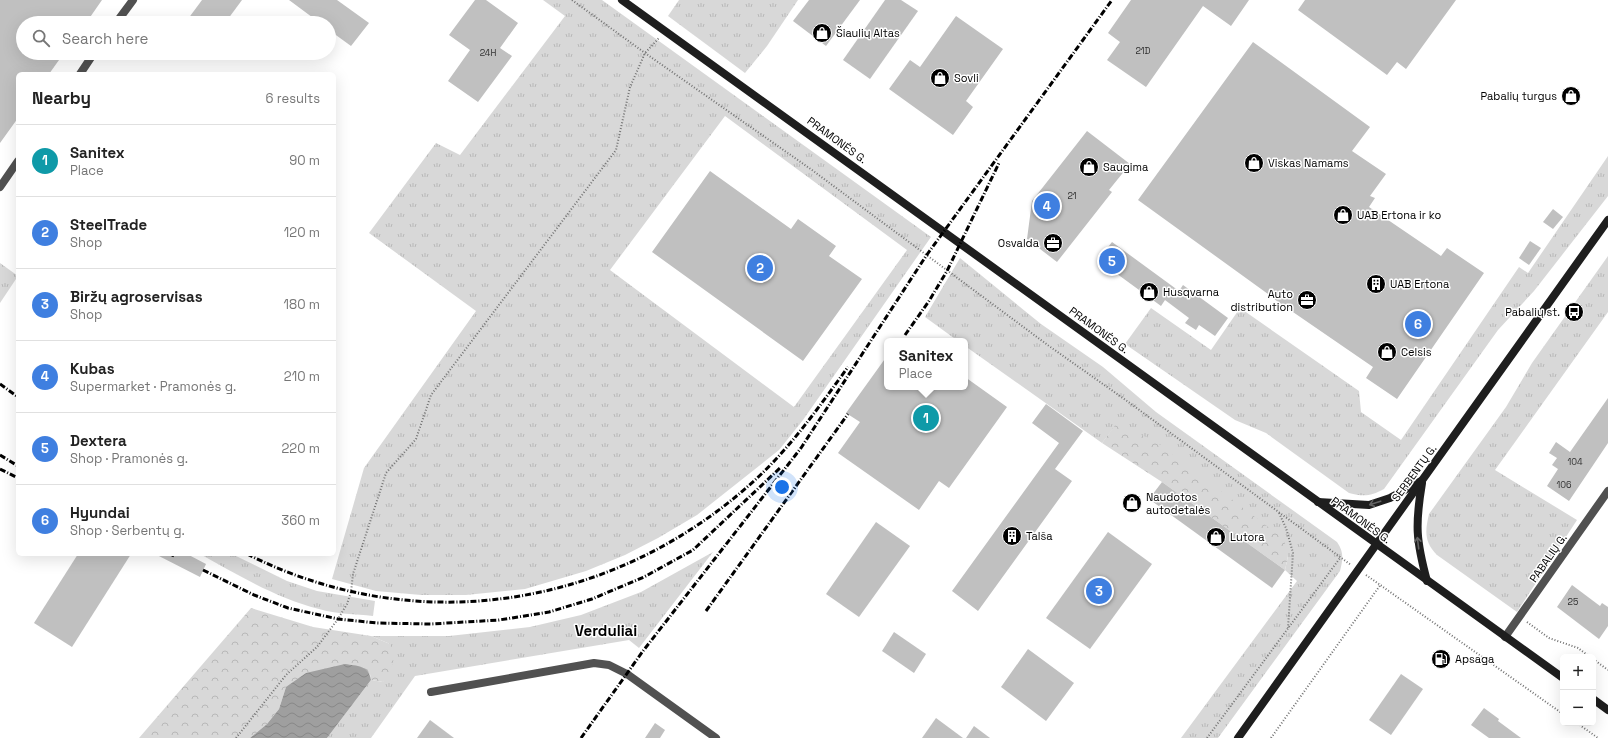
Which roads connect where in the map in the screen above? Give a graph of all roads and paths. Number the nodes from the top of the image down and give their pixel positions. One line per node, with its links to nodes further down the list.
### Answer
1 (133, 0): 4 (street)
2 (572, 0): 6 (path)
3 (622, 0): 5 (main road, PRAMONĖS G.)
4 (121, 16)
5 (665, 31): 6 (path); 14 (main road, PRAMONĖS G.)
6 (645, 53): 15 (path); 33 (path)
7 (89, 60): 8 (street)
8 (81, 72)
9 (16, 164): 10 (street)
10 (0, 187)
11 (1608, 220): 12 (main road, SERBENTŲ G.)
12 (1423, 480): 14 (main road, one-way to 14); 16 (main road, SERBENTŲ G.); 19 (main road, one-way to 12)
13 (1608, 491): 21 (street, PABALIŲ G.)
14 (1317, 502): 16 (main road, PRAMONĖS G.)
15 (1279, 512): 17 (path); 22 (path)
16 (1376, 545): 18 (main road, SERBENTŲ G.); 19 (main road, PRAMONĖS G.)
17 (1340, 558): 18 (path); 22 (path)
18 (1358, 570): 20 (path); 36 (main road, SERBENTŲ G.)
19 (1427, 581): 23 (main road, PRAMONĖS G.)
20 (1381, 584): 31 (path); 37 (path)
21 (1520, 617): 23 (street, PABALIŲ G.); 24 (path)
22 (1288, 628): 35 (path)
23 (1505, 637): 27 (main road, PRAMONĖS G.)
24 (1586, 654)
25 (1596, 661): 26 (path)
26 (1608, 670)
27 (1560, 676)
28 (431, 692): 34 (street)
29 (1596, 701): 30 (main road)
30 (1608, 710)
31 (1560, 712)
32 (1581, 726): 38 (path)
33 (236, 738)
34 (716, 738)
35 (1207, 738)
36 (1238, 738)
37 (1271, 738)
38 (1598, 738)

